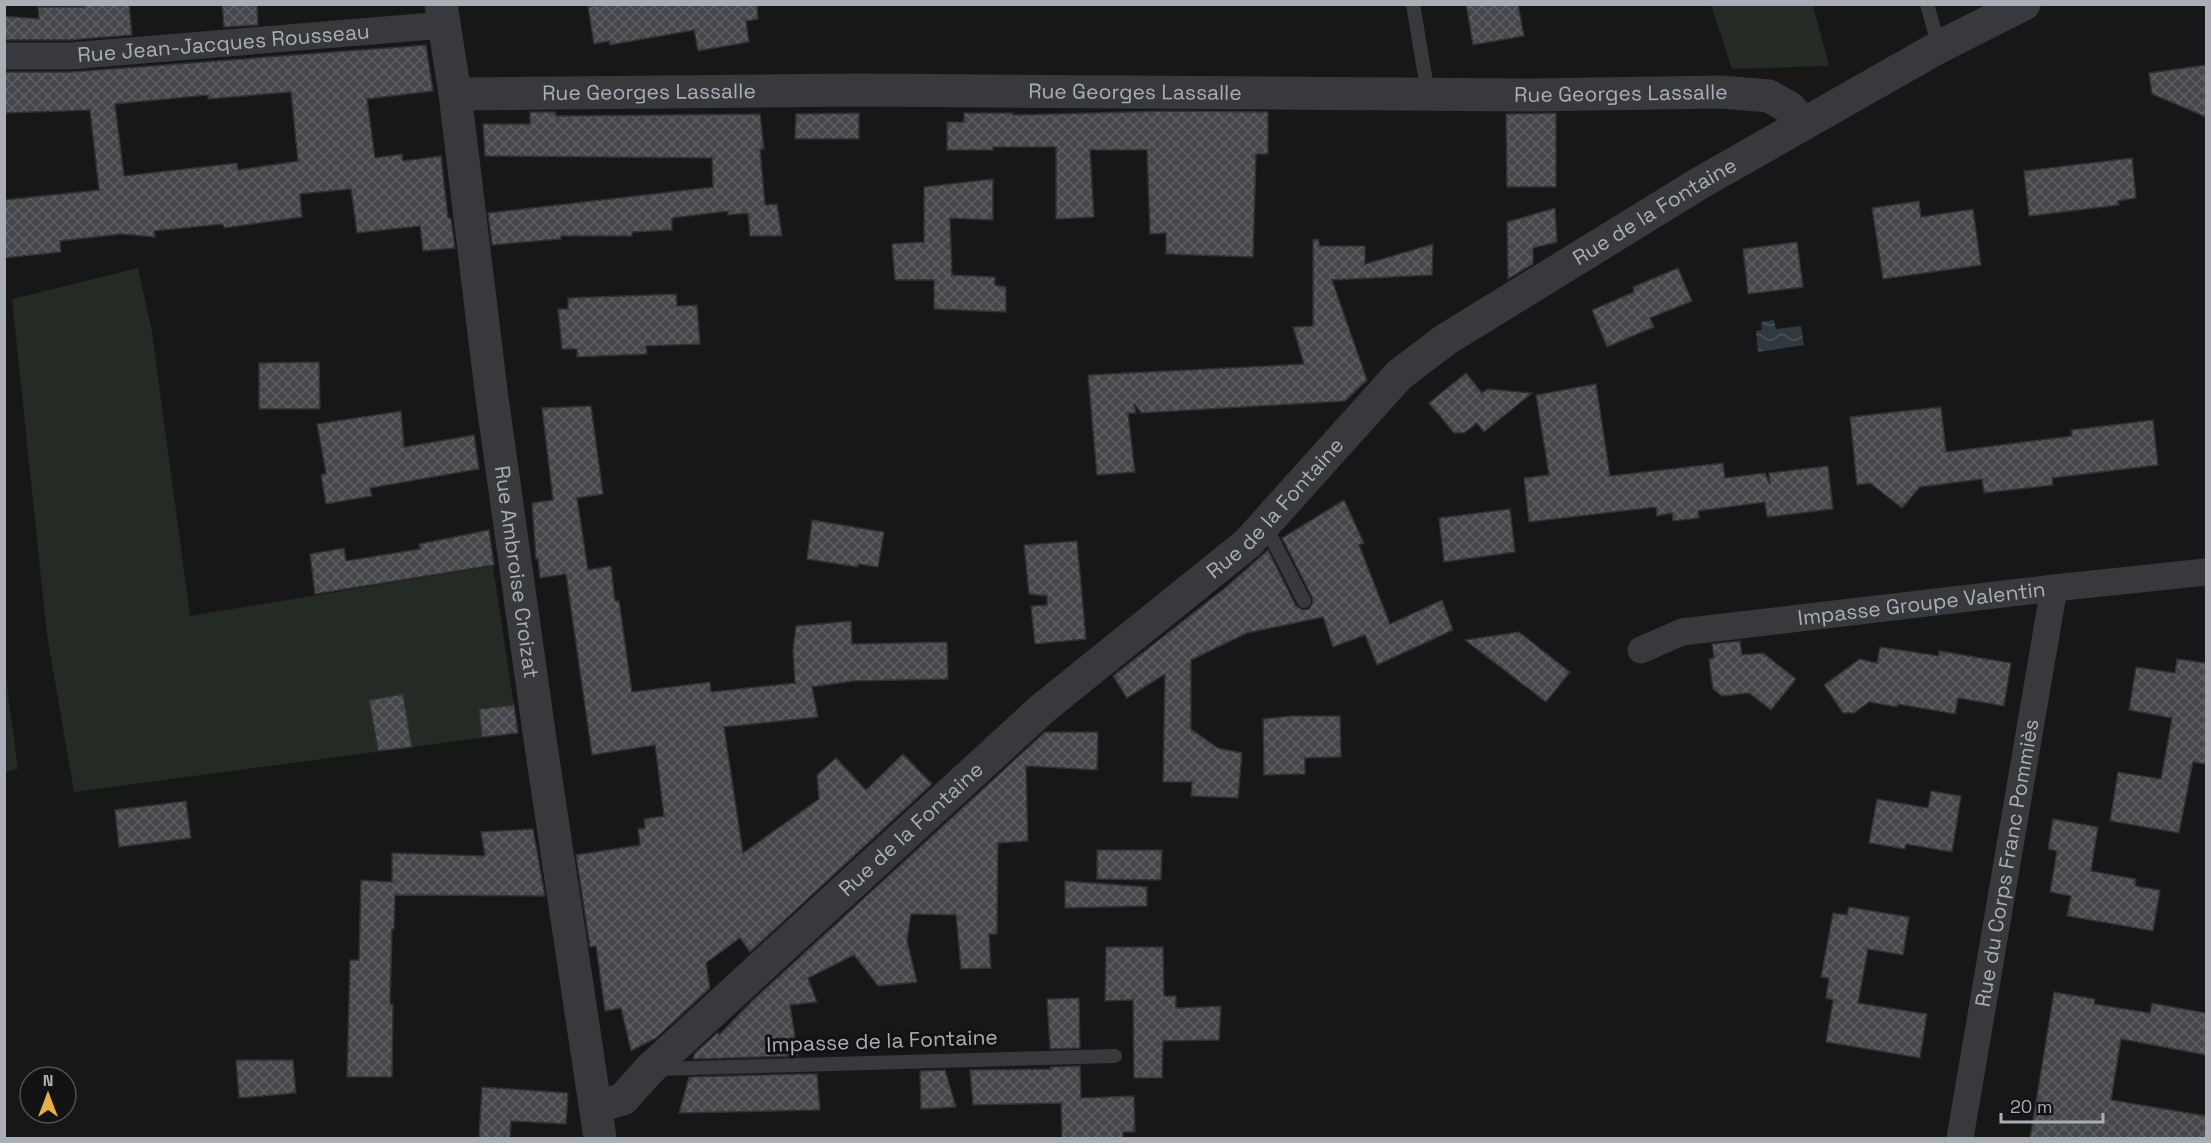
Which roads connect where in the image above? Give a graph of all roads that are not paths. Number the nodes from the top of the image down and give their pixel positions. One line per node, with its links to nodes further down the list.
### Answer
1 (1413, 4): 8 (lane)
2 (1927, 4): 5 (lane)
3 (2024, 4): 5 (street, Rue de la Fontaine)
4 (443, 15): 6 (street, Rue Jean-Jacques Rousseau); 7 (street, Rue Ambroise Croizat)
5 (1939, 47): 9 (street, Rue de la Fontaine)
6 (4, 56)
7 (455, 94): 8 (street, Rue Georges Lassalle); 17 (street, Rue Ambroise Croizat)
8 (1428, 94): 9 (street, Rue Georges Lassalle)
9 (1803, 123): 10 (street, Rue de la Fontaine)
10 (1265, 525): 13 (lane); 16 (street, Rue de la Fontaine)
11 (2206, 572): 12 (street, Impasse Groupe Valentin)
12 (2054, 588): 14 (street, Impasse Groupe Valentin); 18 (street, Rue du Corps Franc Pommiès)
13 (1304, 601)
14 (1641, 650)
15 (1115, 1056): 16 (lane, Impasse de la Fontaine)
16 (650, 1069): 17 (street, Rue de la Fontaine)
17 (598, 1123)
18 (1960, 1138)

